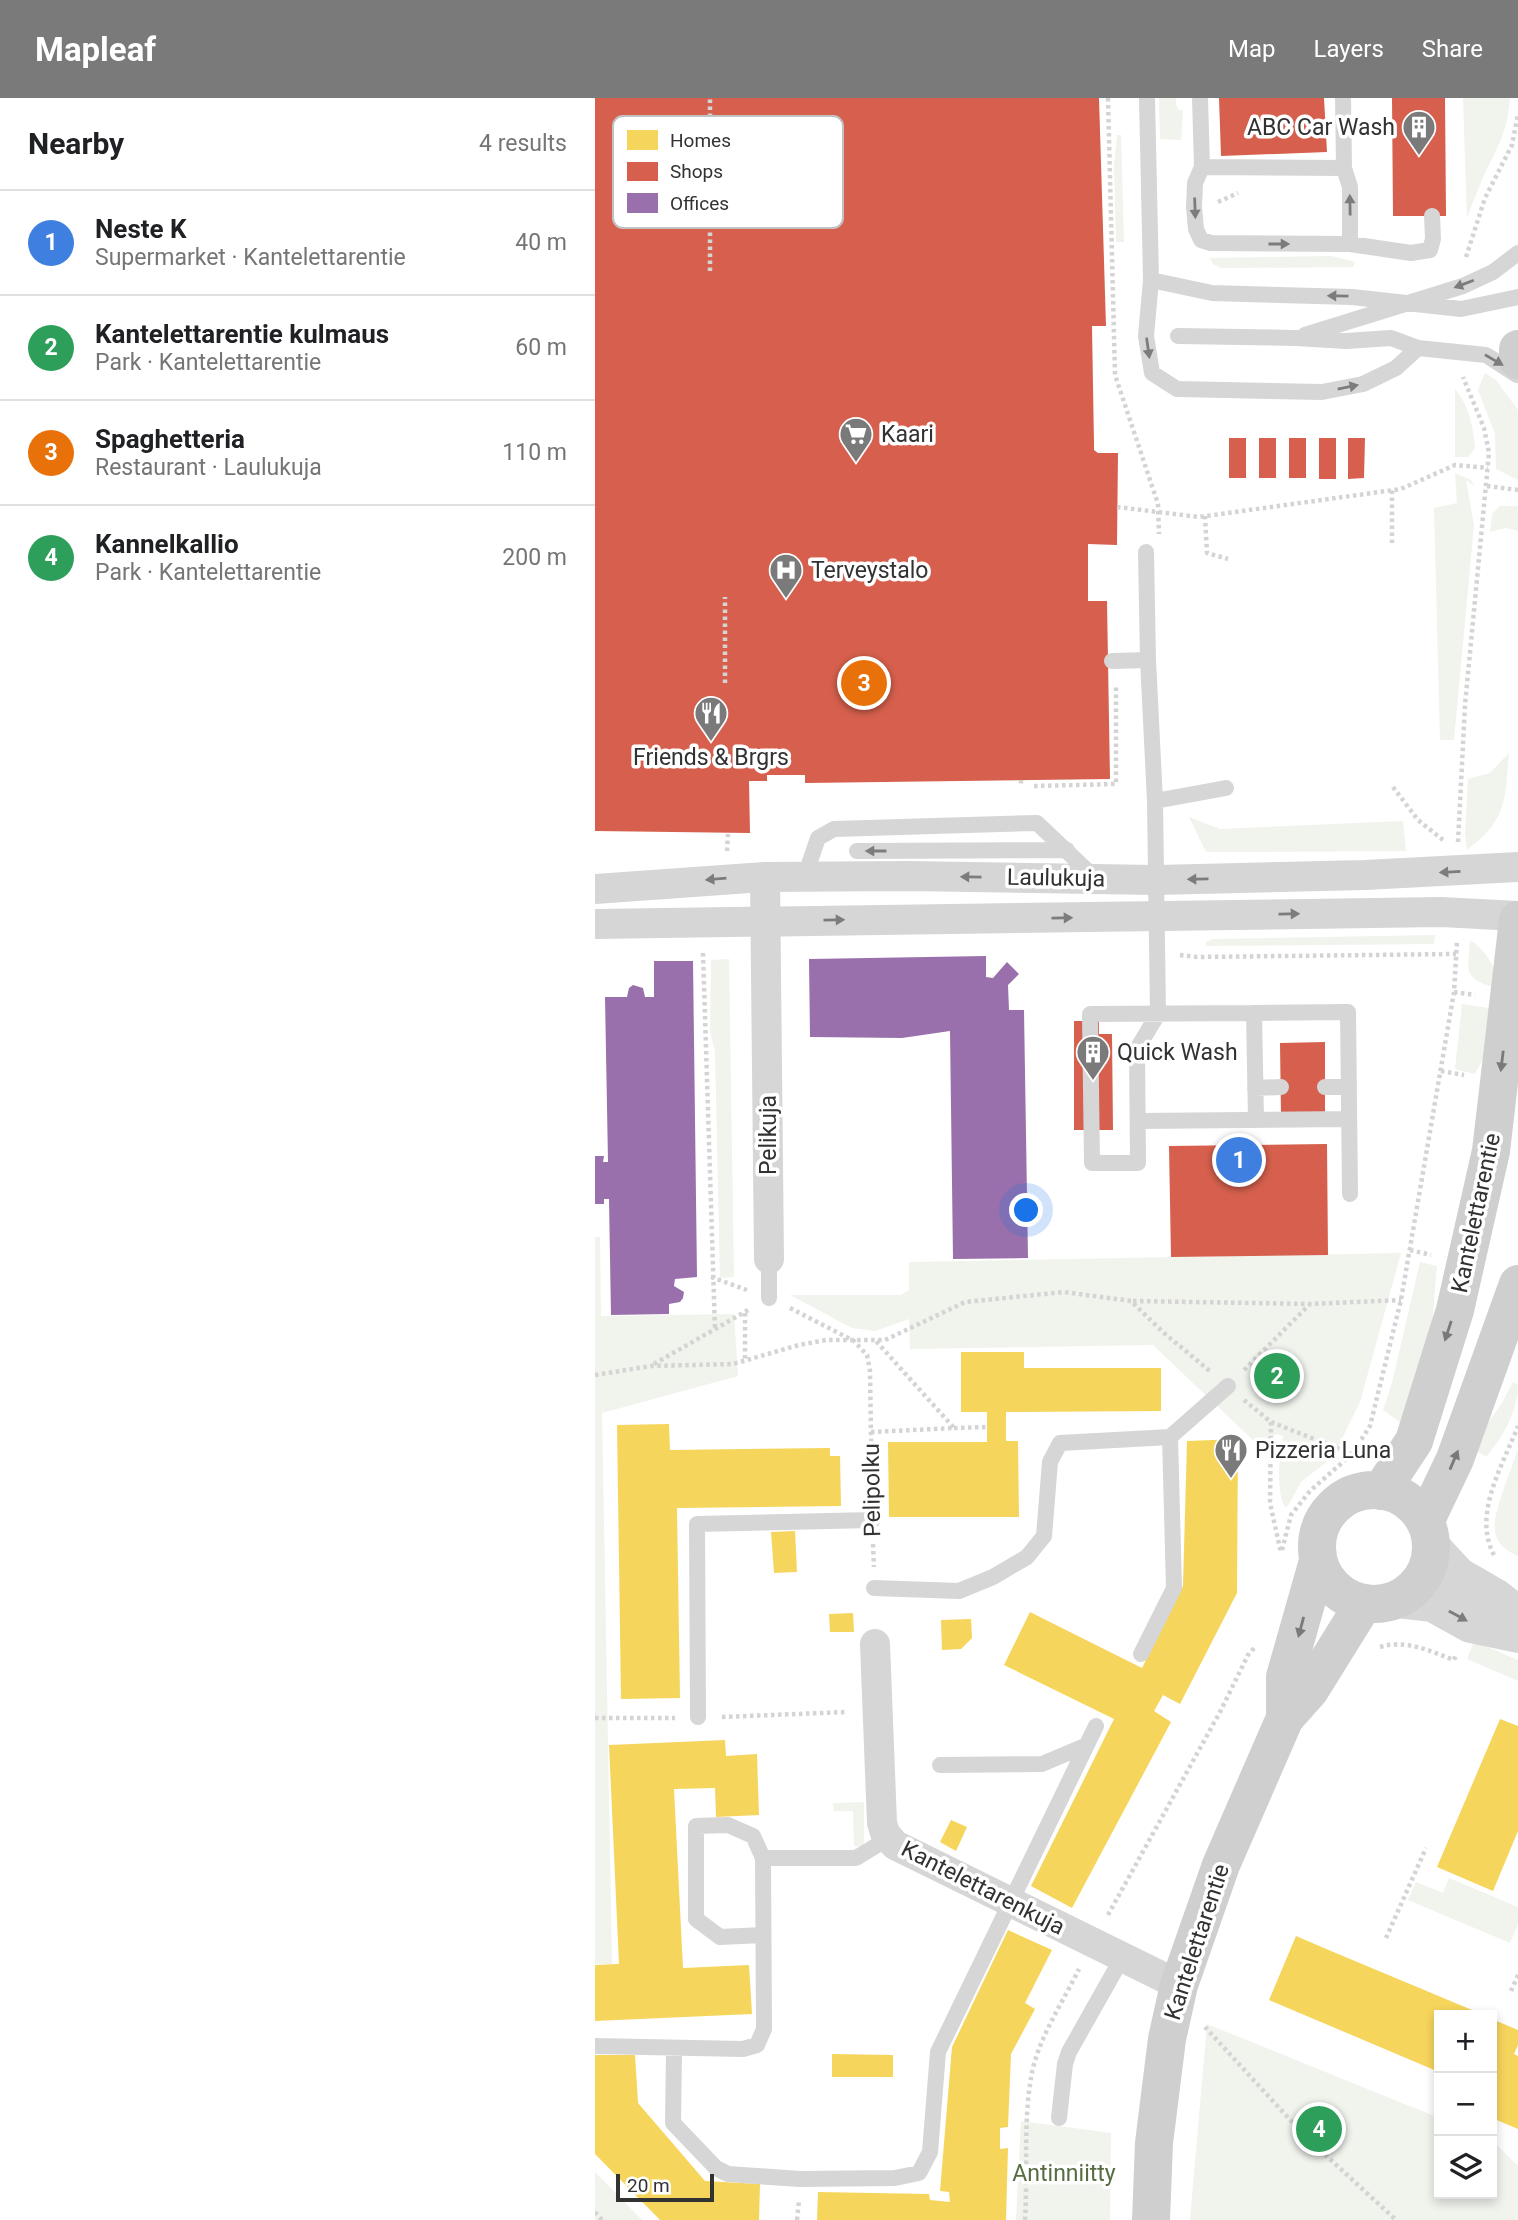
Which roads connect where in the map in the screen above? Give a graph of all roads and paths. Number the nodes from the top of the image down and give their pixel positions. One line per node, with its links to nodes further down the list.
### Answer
1 (710, 98): 7 (path)
2 (1108, 98): 33 (path)
3 (1147, 98): 18 (lane)
4 (1200, 98): 8 (lane)
5 (1343, 98): 9 (lane)
6 (1518, 114): 16 (path)
7 (710, 116)
8 (1202, 167): 9 (lane); 11 (lane)
9 (1344, 168): 14 (lane, one-way to 9)
10 (1243, 191): 11 (path)
11 (1194, 208): 14 (lane, one-way to 14)
12 (1432, 216): 14 (lane)
13 (710, 228): 17 (path)
14 (1350, 244)
15 (1518, 253): 20 (lane, one-way to 20)
16 (1464, 266)
17 (710, 271)
18 (1151, 280): 20 (lane, one-way to 18); 23 (lane, one-way to 23)
19 (1518, 297): 20 (lane)
20 (1405, 305): 22 (lane)
21 (1178, 336): 22 (lane)
22 (1296, 338): 23 (lane)
23 (1418, 348): 27 (lane, one-way to 27)
24 (1518, 349): 25 (main road)
25 (1518, 360)
26 (1461, 373): 28 (path)
27 (1518, 375)
28 (1488, 468): 29 (path); 31 (path)
29 (1486, 486): 30 (path); 52 (path)
30 (1518, 489)
31 (1392, 490): 34 (path); 36 (path)
32 (1117, 507): 33 (path)
33 (1158, 513): 34 (path); 35 (path)
34 (1205, 516): 38 (path)
35 (1159, 540)
36 (1392, 543)
37 (1146, 552): 40 (lane)
38 (1229, 559)
39 (725, 597): 42 (path)
40 (1148, 660): 41 (lane); 48 (lane)
41 (1117, 661): 44 (path)
42 (725, 683)
43 (1021, 780): 45 (path)
44 (1034, 786)
45 (1021, 787)
46 (1393, 787): 49 (path)
47 (1226, 788): 48 (lane)
48 (1155, 801): 57 (lane)
49 (1448, 843)
50 (1067, 850): 51 (lane, one-way to 51); 55 (lane); 56 (lane)
51 (857, 851)
52 (1458, 851)
53 (1518, 867): 57 (street, Laulukuja, one-way to 57)
54 (765, 877): 55 (street, Laulukuja); 58 (street, Laulukuja, one-way to 58); 61 (street, Pelikuja)
55 (805, 877): 56 (street, Laulukuja, one-way to 55)
56 (1096, 878): 57 (street, Laulukuja)
57 (1156, 880): 59 (lane)
58 (595, 889)
59 (1157, 917): 60 (street, Laulukuja, one-way to 60); 61 (street, Laulukuja, one-way to 59); 66 (lane)
60 (1518, 918): 101 (main road, Kantelettarentie, one-way to 101)
61 (766, 921): 62 (street, Laulukuja); 79 (street, Pelikuja)
62 (595, 924)
63 (703, 952): 80 (path)
64 (1456, 954): 67 (path)
65 (1254, 1013): 66 (lane); 71 (lane); 72 (lane)
66 (1158, 1014): 75 (lane); 75 (lane)
67 (1441, 1071): 68 (path); 77 (path)
68 (1466, 1076)
69 (1281, 1087): 72 (lane)
70 (1325, 1087): 71 (lane)
71 (1349, 1087): 73 (lane)
72 (1255, 1088): 74 (lane)
73 (1349, 1119): 74 (lane); 76 (lane)
74 (1256, 1120): 75 (lane)
75 (1138, 1121)
76 (1350, 1194)
77 (1410, 1250): 78 (path); 83 (path)
78 (1431, 1255)
79 (769, 1259): 82 (lane, Pelikuja)
80 (711, 1277): 82 (path); 87 (path)
81 (1518, 1284): 103 (main road, one-way to 81)
82 (769, 1298): 86 (path); 88 (path)
83 (1401, 1300): 85 (path); 100 (path)
84 (1131, 1301): 85 (path); 89 (path); 93 (path)
85 (1310, 1304): 93 (path)
86 (745, 1313): 87 (path); 90 (path)
87 (715, 1330): 91 (path)
88 (855, 1340): 89 (path); 90 (path); 98 (path, Pelipolku)
89 (876, 1340): 97 (path)
90 (745, 1361): 91 (path)
91 (651, 1366): 92 (path)
92 (595, 1375)
93 (1227, 1386): 94 (path); 99 (lane)
94 (1271, 1422): 100 (path); 100 (path)
95 (1518, 1426): 105 (path)
96 (987, 1427): 97 (path)
97 (954, 1428): 98 (path)
98 (871, 1432): 102 (path, Pelipolku)
99 (1170, 1437): 106 (lane); 113 (lane)
100 (1352, 1454)
101 (1381, 1491): 103 (main road); 104 (main road)
102 (873, 1520): 106 (path, Pelipolku); 117 (lane)
103 (1428, 1535): 107 (main road); 108 (street)
104 (1318, 1561): 107 (main road); 118 (main road, Kantelettarentie, one-way to 118)
105 (1498, 1561)
106 (874, 1588)
107 (1381, 1601): 109 (street, one-way to 109); 118 (main road, Kantelettarentie)
108 (1518, 1615)
109 (1518, 1634)
110 (1261, 1641): 128 (path)
111 (875, 1644): 115 (street, Kantelettarenkuja)
112 (1375, 1651): 114 (path)
113 (1141, 1654)
114 (1454, 1660)
115 (879, 1710): 116 (path); 122 (street, Kantelettarenkuja)
116 (765, 1715)
117 (698, 1717)
118 (1285, 1718): 131 (main road, Kantelettarentie)
119 (1096, 1726): 120 (lane)
120 (1087, 1745): 121 (lane); 125 (lane)
121 (940, 1765)
122 (889, 1838): 124 (lane); 125 (street, Kantelettarenkuja)
123 (1426, 1848): 127 (path)
124 (763, 1858): 126 (lane); 126 (lane)
125 (1011, 1902): 128 (street, Kantelettarenkuja); 135 (lane)
126 (763, 1936): 135 (lane)
127 (1385, 1938)
128 (1093, 1942): 129 (street, Kantelettarenkuja); 139 (path)
129 (1122, 1958): 131 (street, Kantelettarenkuja); 136 (lane)
130 (1518, 1975): 132 (path)
131 (1179, 1985): 140 (main road, Kantelettarentie)
132 (1511, 1991)
133 (1201, 2023): 141 (path)
134 (595, 2046): 135 (lane)
135 (674, 2049)
136 (1059, 2118)
137 (595, 2212): 138 (path)
138 (602, 2220)
139 (1025, 2220)
140 (1151, 2220)
141 (1396, 2220)

